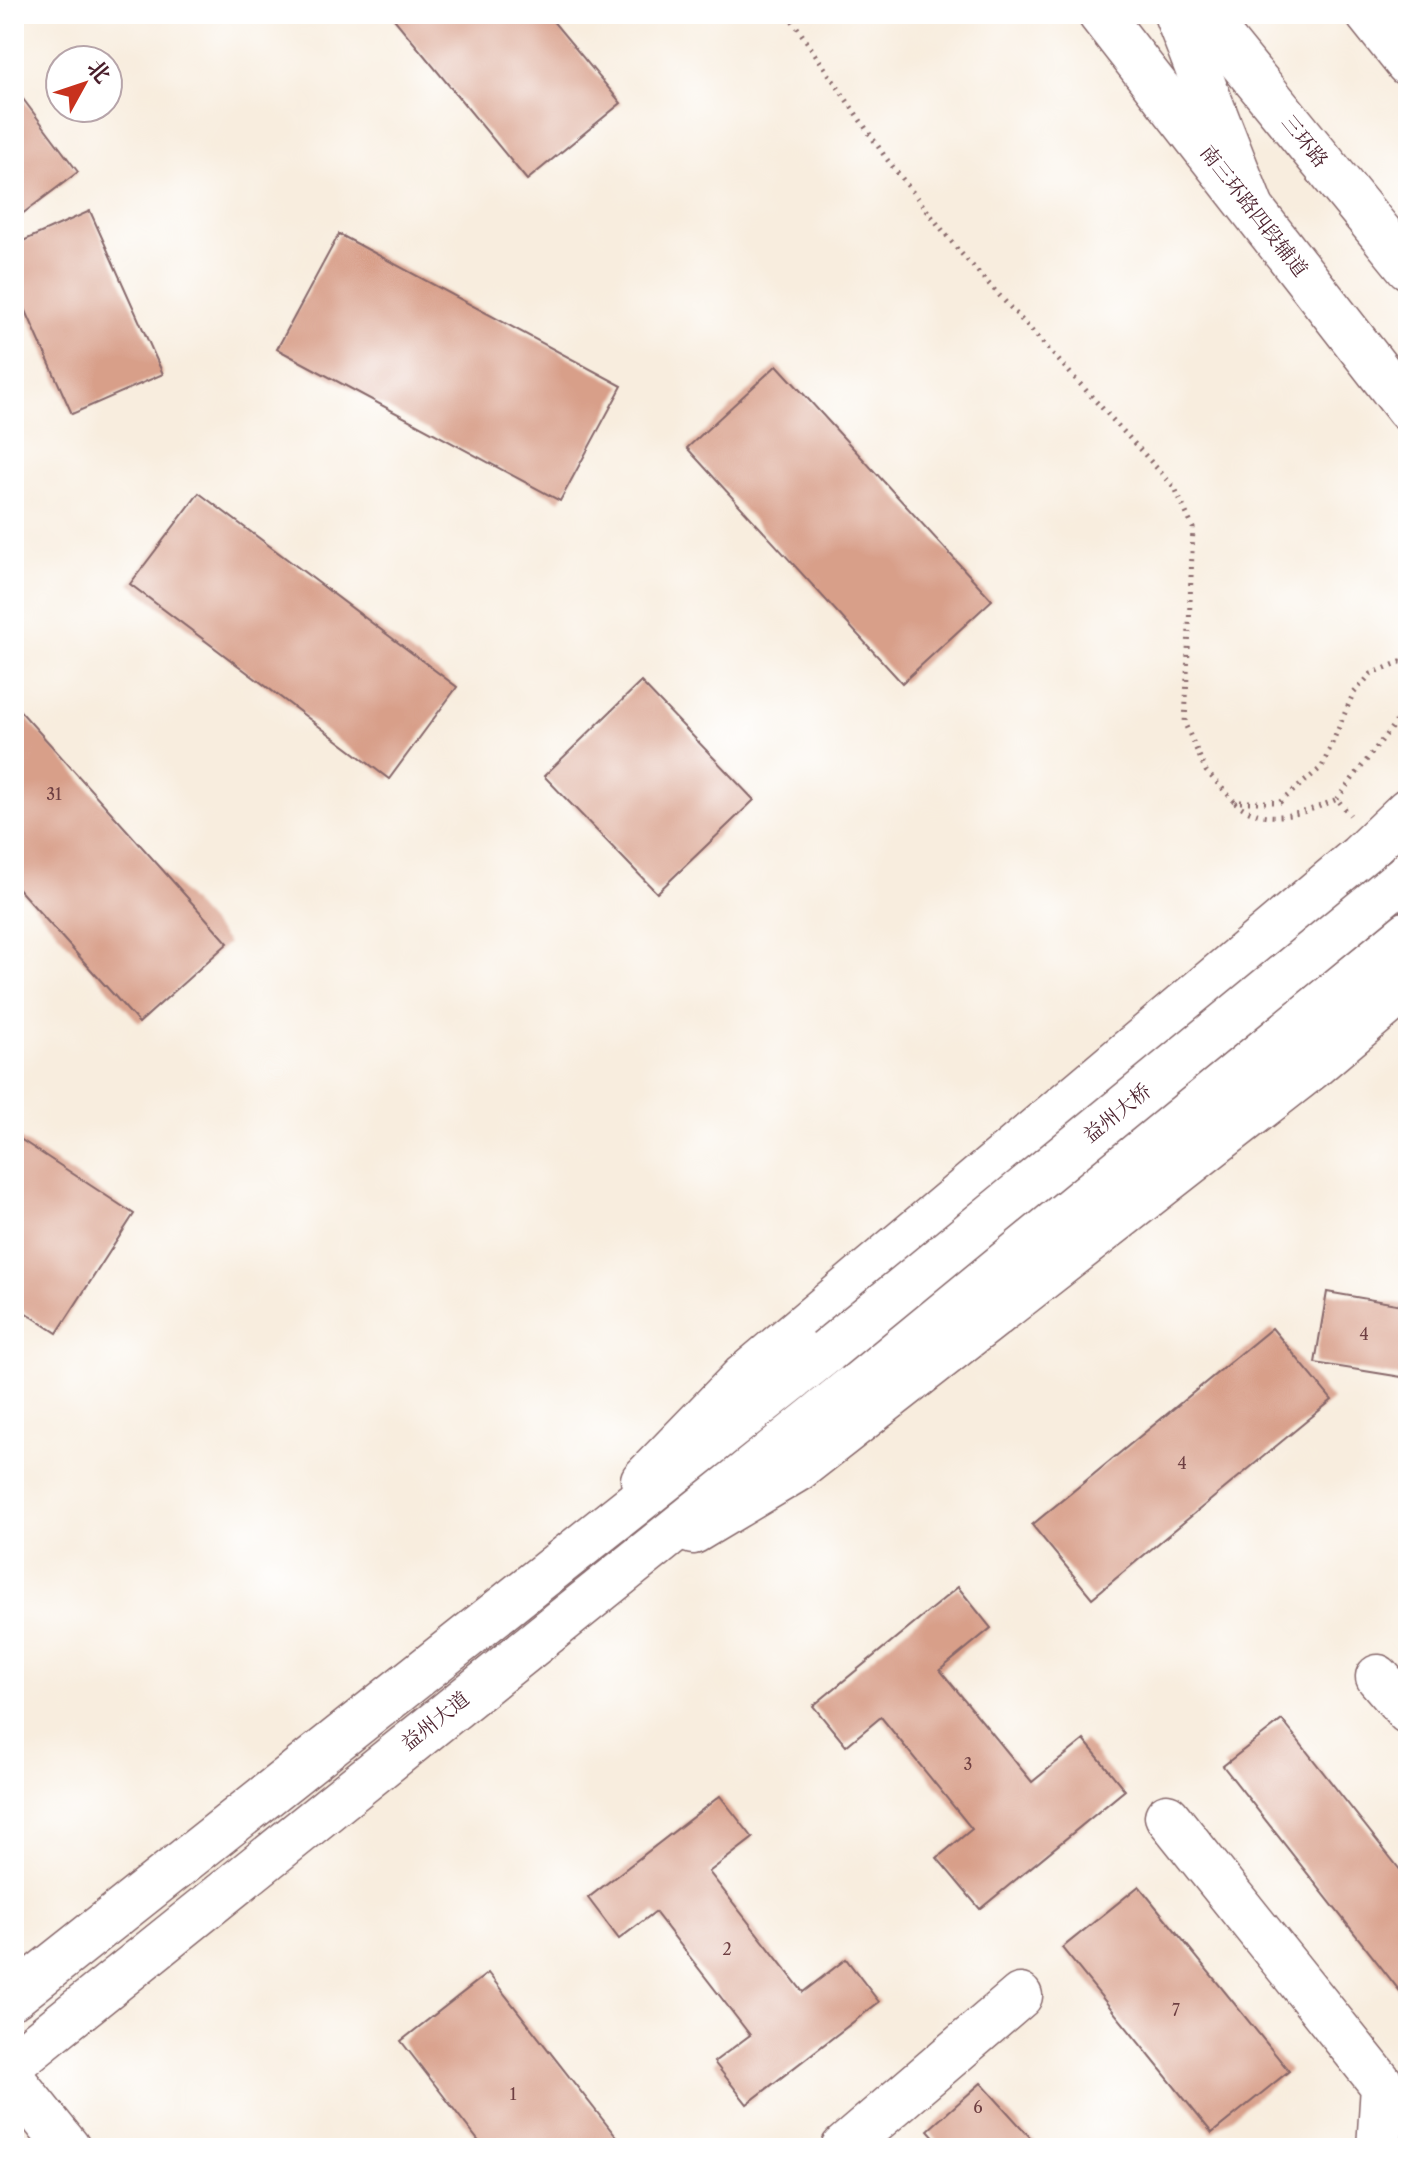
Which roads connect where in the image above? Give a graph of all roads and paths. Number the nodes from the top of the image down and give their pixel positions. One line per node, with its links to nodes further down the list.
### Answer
1 (788, 14): 10 (path)
2 (1100, 14): 7 (main road, 南三环路四段辅道)
3 (1176, 14): 7 (main road)
4 (1202, 14): 8 (main road, 三环路)
5 (1368, 14): 6 (main road)
6 (1408, 64)
7 (1251, 206): 9 (main road, 南三环路四段辅道)
8 (1408, 267)
9 (1408, 409)
10 (1408, 663)
11 (1408, 706): 12 (path)
12 (1337, 799)
13 (1408, 810): 17 (main road)
14 (1408, 874): 17 (main road, 益州大桥, bridge)
15 (1408, 933): 18 (main road, 益州大道)
16 (1408, 986): 18 (main road)
17 (586, 1541): 22 (main road)
18 (611, 1578): 24 (main road, 益州大道)
19 (1378, 1677): 20 (main road)
20 (1408, 1712)
21 (1167, 1816): 28 (main road)
22 (14, 1996)
23 (1020, 1996): 27 (main road)
24 (14, 2062)
25 (14, 2081): 26 (main road)
26 (68, 2148)
27 (843, 2148)
28 (1379, 2148)

